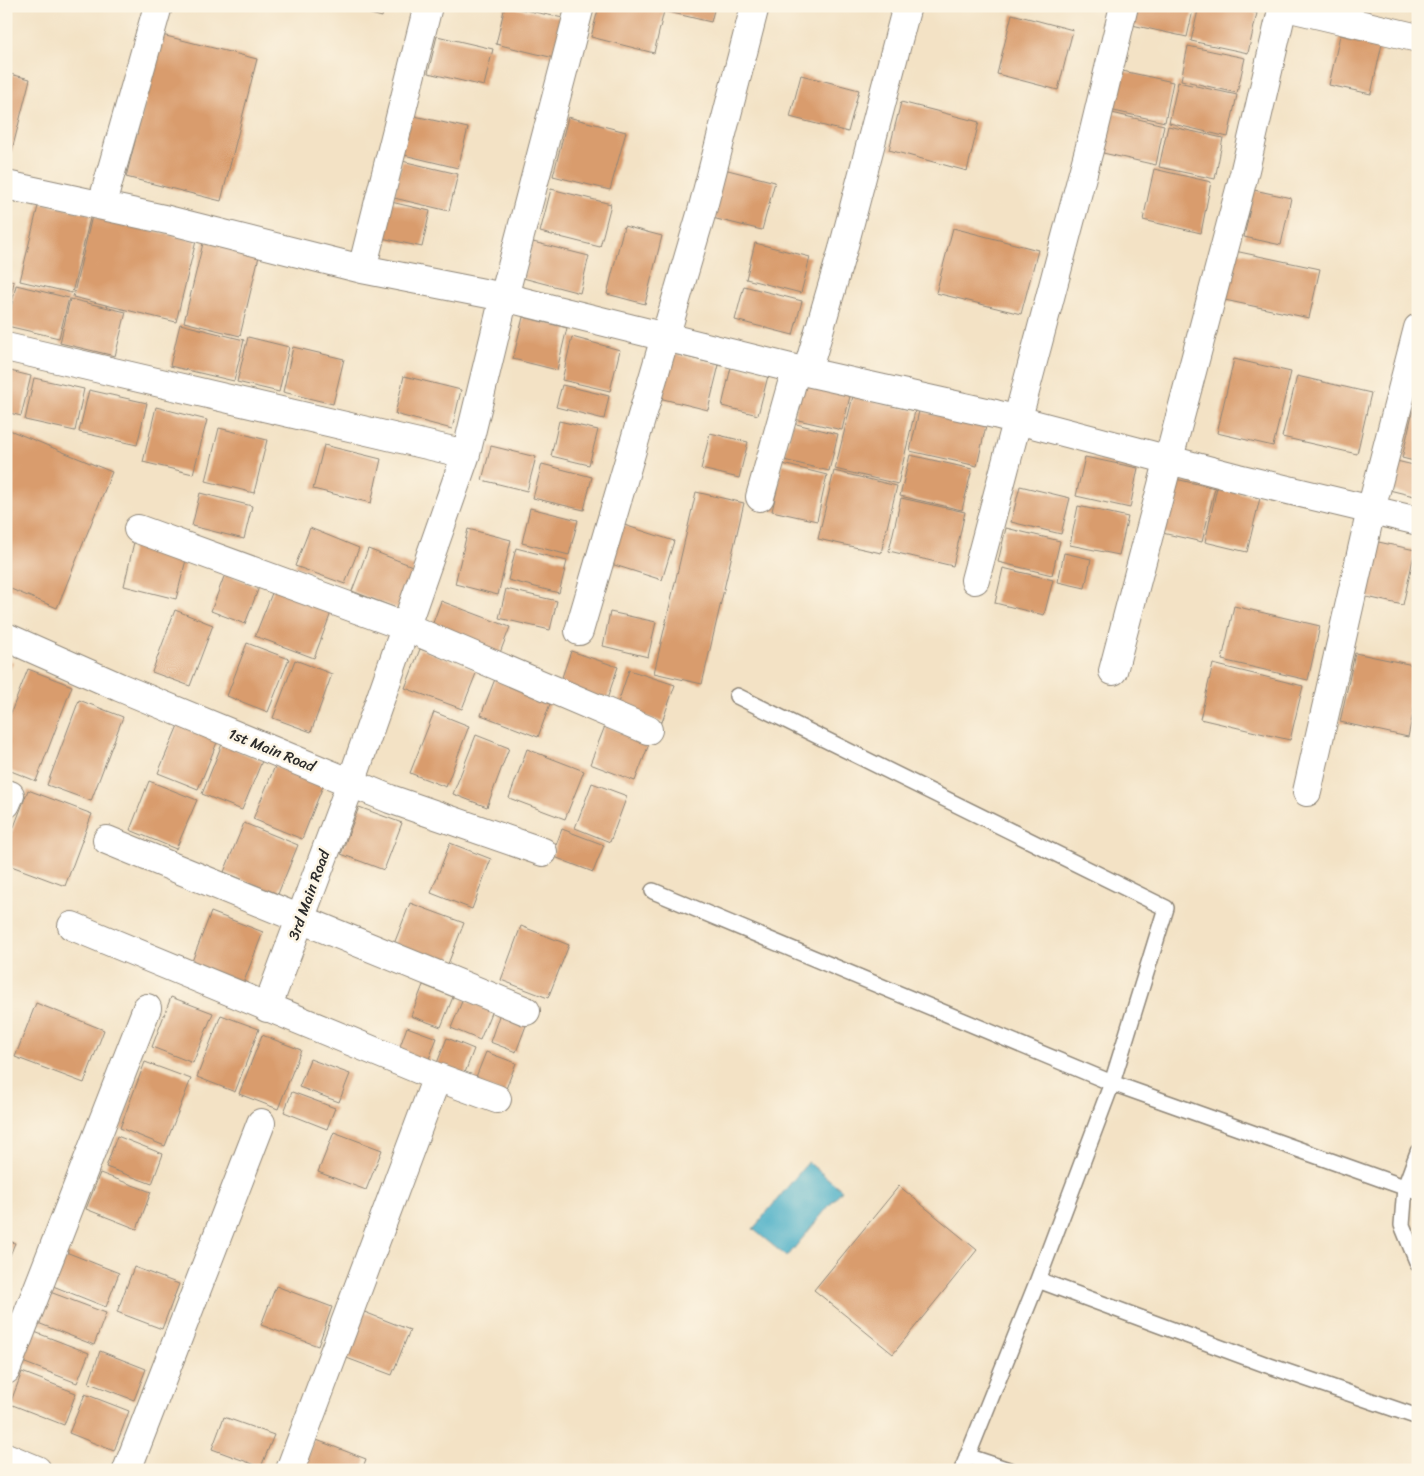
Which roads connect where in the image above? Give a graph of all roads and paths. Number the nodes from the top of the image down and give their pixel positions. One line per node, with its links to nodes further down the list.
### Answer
1 (158, 6): 10 (street)
2 (428, 6): 11 (street)
3 (580, 6): 12 (street, 3rd Main Road)
4 (755, 6): 14 (street)
5 (907, 6): 16 (street)
6 (1124, 6): 17 (street)
7 (1282, 6): 8 (street); 19 (street)
8 (1418, 38)
9 (6, 185): 10 (street)
10 (102, 204): 11 (street)
11 (362, 269): 12 (street)
12 (504, 297): 14 (street); 18 (street, 3rd Main Road)
13 (1418, 328): 21 (street)
14 (666, 336): 16 (street); 26 (street)
15 (6, 347): 18 (street)
16 (801, 371): 17 (street); 20 (street)
17 (1016, 419): 19 (street); 24 (street)
18 (466, 454): 25 (street, 3rd Main Road)
19 (1167, 459): 21 (street); 28 (street)
20 (760, 497)
21 (1371, 510): 22 (street); 32 (street)
22 (1418, 521)
23 (138, 529): 25 (street)
24 (974, 580)
25 (406, 627): 30 (street); 31 (street, 3rd Main Road)
26 (579, 631)
27 (6, 637): 31 (street, 1st Main Road)
28 (1113, 671)
29 (737, 696): 42 (lane)
30 (648, 730)
31 (351, 783): 34 (street, 1st Main Road); 36 (street, 3rd Main Road)
32 (1306, 792)
33 (107, 840): 36 (street)
34 (542, 852)
35 (654, 891): 42 (lane)
36 (300, 920): 39 (street, 3rd Main Road); 40 (street)
37 (72, 926): 39 (street)
38 (147, 1008): 49 (street)
39 (267, 1008): 41 (street)
40 (526, 1011)
41 (437, 1077): 43 (street); 55 (street)
42 (1112, 1084): 46 (lane); 48 (lane)
43 (497, 1099)
44 (261, 1123): 54 (street)
45 (1418, 1152): 46 (lane)
46 (1411, 1189): 47 (lane)
47 (1418, 1264)
48 (1038, 1280): 50 (lane); 52 (lane)
49 (6, 1370)
50 (1418, 1417)
51 (6, 1457): 53 (street)
52 (964, 1463): 56 (lane)
53 (37, 1470)
54 (127, 1470)
55 (290, 1470)
56 (1009, 1470)

